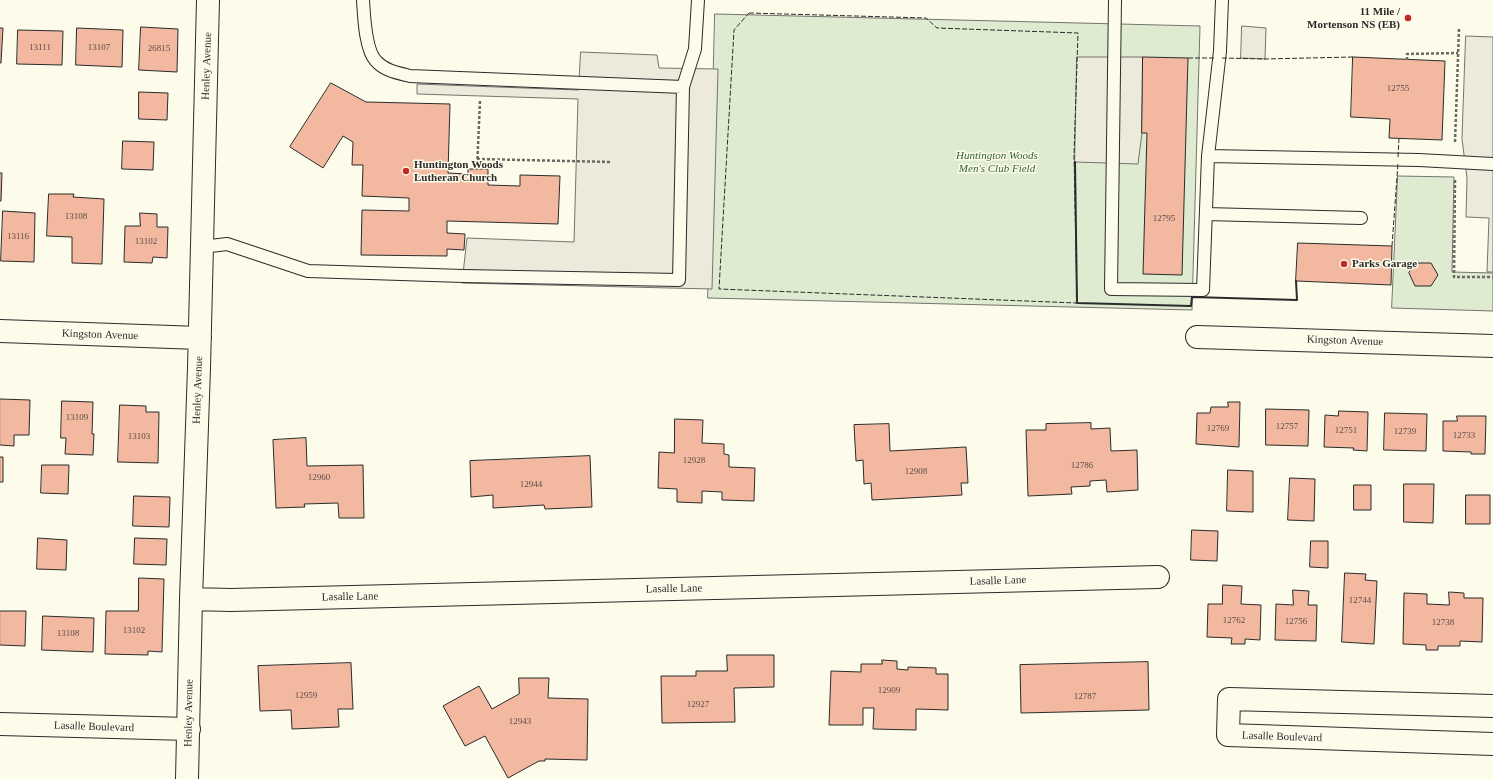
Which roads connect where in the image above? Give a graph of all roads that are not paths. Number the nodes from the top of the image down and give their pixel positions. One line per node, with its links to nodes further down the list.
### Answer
1 (208, 0): 11 (street, Henley Avenue)
2 (363, 0): 6 (lane)
3 (698, 0): 6 (lane)
4 (1115, 0): 9 (lane)
5 (1222, 0): 7 (lane)
6 (683, 87): 11 (lane)
7 (1208, 156): 8 (lane); 9 (lane)
8 (1493, 164)
9 (1206, 214): 10 (lane)
10 (1361, 218)
11 (202, 247): 14 (street, Henley Avenue)
12 (0, 331): 14 (street, Kingston Avenue)
13 (1197, 337): 15 (street, Kingston Avenue)
14 (200, 338): 17 (street, Henley Avenue)
15 (1493, 346)
16 (1158, 577): 17 (street, Lasalle Lane)
17 (191, 599): 20 (street, Henley Avenue)
18 (1493, 706): 21 (street, Lasalle Boulevard)
19 (0, 724): 20 (street, Lasalle Boulevard)
20 (189, 730): 22 (street, Henley Avenue)
21 (1493, 744)
22 (187, 779)

